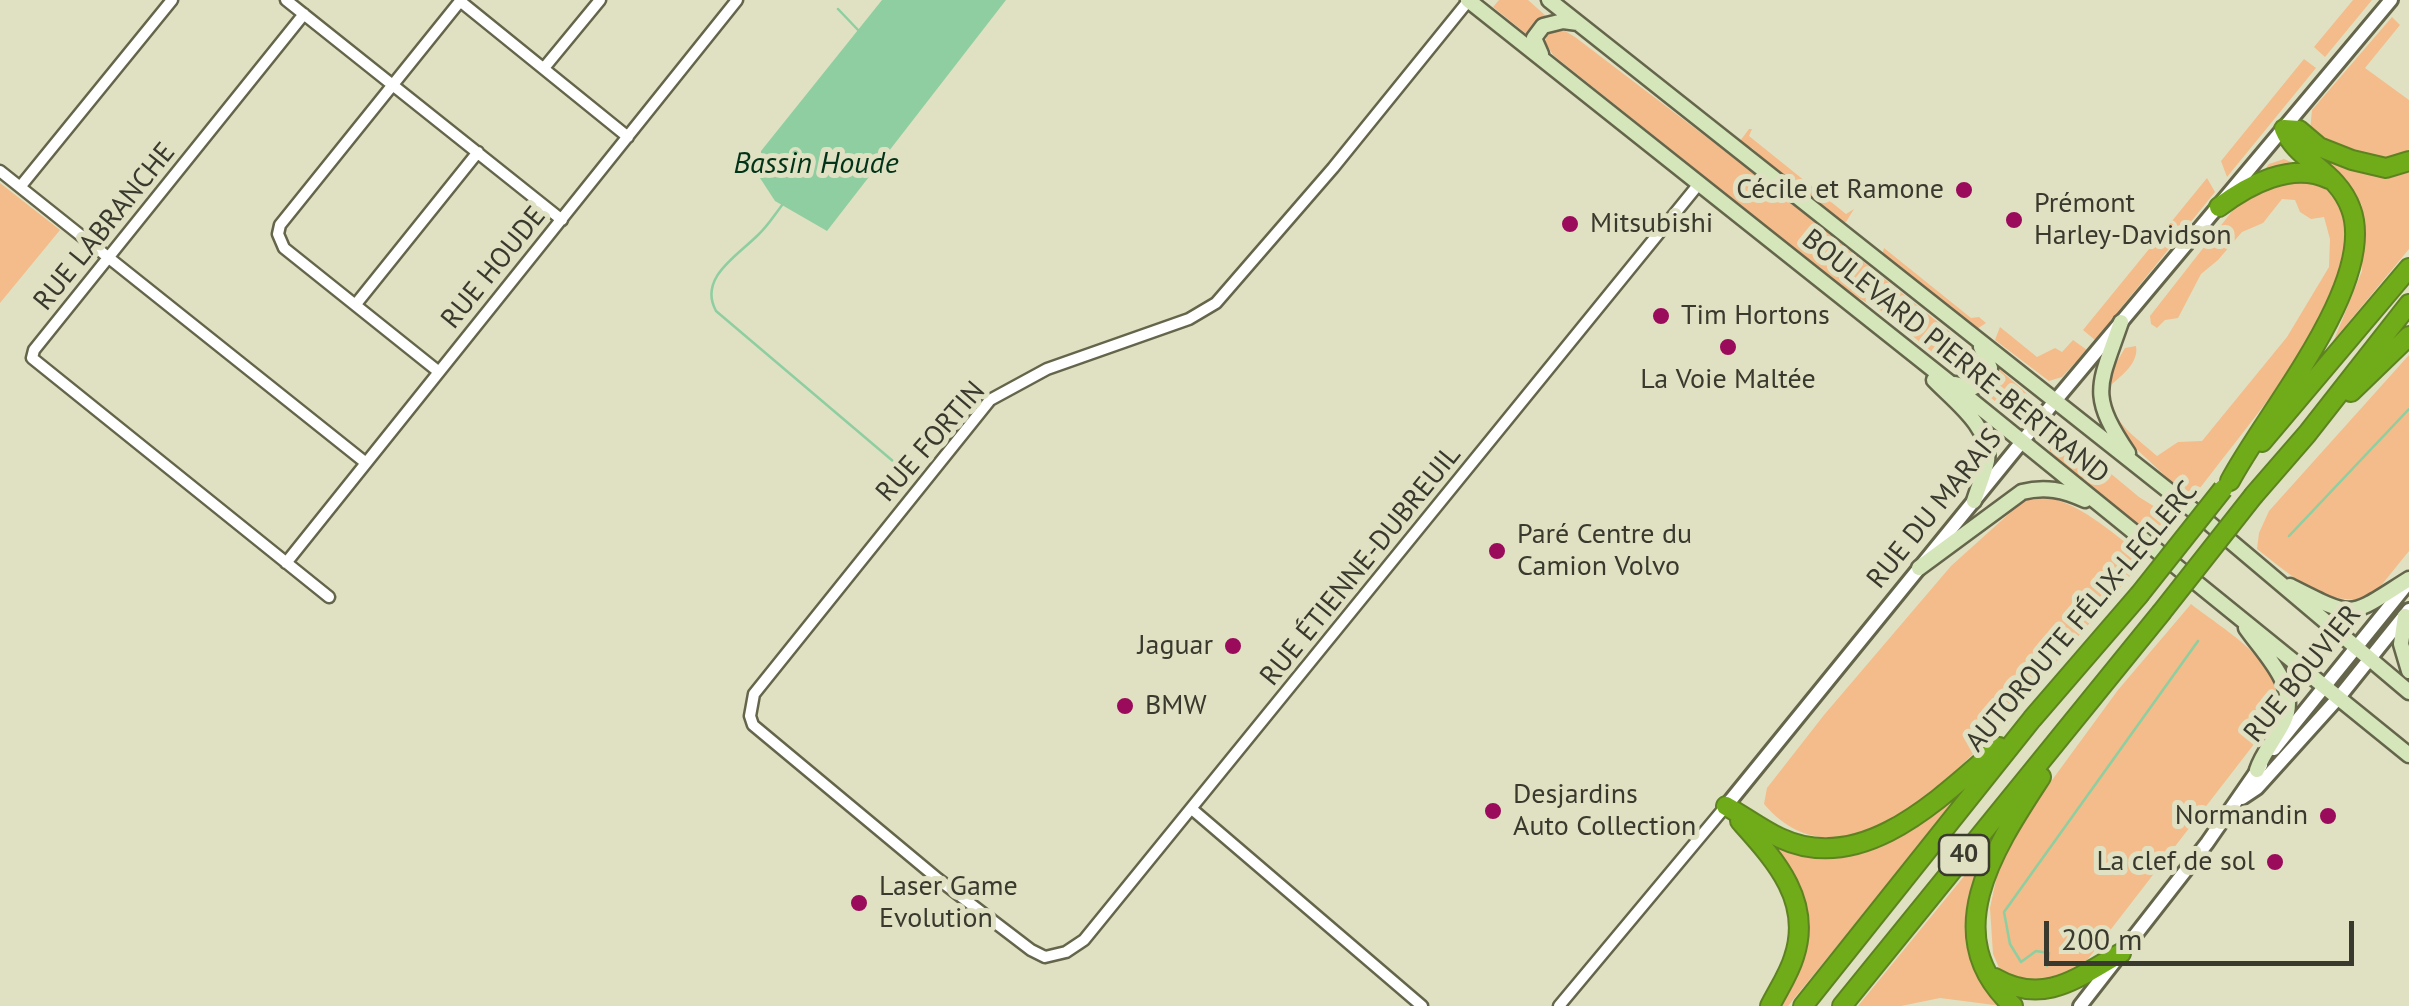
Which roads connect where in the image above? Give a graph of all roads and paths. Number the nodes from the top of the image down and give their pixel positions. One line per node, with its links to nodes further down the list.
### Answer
1 (172, 0): 21 (street)
2 (286, 0): 9 (street)
3 (460, 0): 12 (street); 13 (street)
4 (600, 0): 12 (street)
5 (1469, 0): 11 (main road, BOULEVARD PIERRE-BERTRAND); 63 (street, RUE FORTIN)
6 (1549, 0): 10 (main road, BOULEVARD PIERRE-BERTRAND)
7 (2391, 0): 14 (street, RUE DU MARAIS)
8 (732, 2): 15 (street, RUE HOUDE)
9 (304, 14): 13 (street); 24 (street, RUE LABRANCHE)
10 (1578, 24): 11 (main road); 31 (main road, BOULEVARD PIERRE-BERTRAND)
11 (1545, 62): 20 (main road, BOULEVARD PIERRE-BERTRAND)
12 (544, 68): 15 (street)
13 (394, 84): 16 (street); 26 (street)
14 (2284, 129): 17 (highway); 19 (highway); 22 (street, RUE DU MARAIS)
15 (628, 137): 23 (street, RUE HOUDE)
16 (478, 152): 23 (street); 26 (street)
17 (2409, 161)
18 (0, 171): 21 (street)
19 (2338, 184): 22 (highway); 39 (highway)
20 (1698, 186): 30 (main road, BOULEVARD PIERRE-BERTRAND); 61 (street, RUE ÉTIENNE-DUBREUIL)
21 (20, 187): 24 (street)
22 (2218, 207): 28 (street, RUE DU MARAIS)
23 (562, 220): 32 (street, RUE HOUDE)
24 (109, 258): 37 (street); 42 (street, RUE LABRANCHE)
25 (2409, 268): 39 (highway, AUTOROUTE FÉLIX-LECLERC / 40)
26 (356, 304): 32 (street)
27 (2409, 304): 35 (highway, AUTOROUTE FÉLIX-LECLERC / 40)
28 (2122, 322): 34 (street, RUE DU MARAIS); 38 (main road)
29 (2409, 336): 35 (highway)
30 (1895, 340): 33 (main road, BOULEVARD PIERRE-BERTRAND); 40 (main road)
31 (1978, 340): 33 (main road); 34 (main road, BOULEVARD PIERRE-BERTRAND)
32 (439, 372): 37 (street, RUE HOUDE)
33 (1950, 382): 36 (main road, BOULEVARD PIERRE-BERTRAND)
34 (2055, 401): 36 (street, RUE DU MARAIS); 38 (main road, BOULEVARD PIERRE-BERTRAND)
35 (2307, 434): 55 (highway, AUTOROUTE FÉLIX-LECLERC / 40, bridge)
36 (2022, 441): 40 (street, RUE DU MARAIS); 41 (main road, BOULEVARD PIERRE-BERTRAND)
37 (366, 463): 42 (street, RUE HOUDE)
38 (2137, 466): 44 (main road, BOULEVARD PIERRE-BERTRAND)
39 (2227, 485): 56 (highway, AUTOROUTE FÉLIX-LECLERC / 40, bridge)
40 (1974, 500): 43 (street, RUE DU MARAIS)
41 (2108, 511): 43 (main road); 48 (main road, BOULEVARD PIERRE-BERTRAND)
42 (286, 563): 46 (street, RUE LABRANCHE)
43 (1919, 568): 60 (street, RUE DU MARAIS)
44 (2272, 577): 45 (main road); 49 (main road, BOULEVARD PIERRE-BERTRAND)
45 (2409, 580): 49 (street, RUE BOUVIER)
46 (329, 598)
47 (2407, 613): 50 (street, RUE BOUVIER); 51 (main road)
48 (2238, 615): 52 (main road, BOULEVARD PIERRE-BERTRAND); 58 (main road)
49 (2356, 648): 50 (main road, BOULEVARD PIERRE-BERTRAND); 52 (street, RUE BOUVIER)
50 (2369, 660): 53 (main road, BOULEVARD PIERRE-BERTRAND); 54 (street, RUE BOUVIER)
51 (2409, 671)
52 (2324, 685): 54 (main road, BOULEVARD PIERRE-BERTRAND); 58 (street, RUE BOUVIER)
53 (2409, 692)
54 (2340, 696): 57 (main road, BOULEVARD PIERRE-BERTRAND); 59 (street, RUE BOUVIER)
55 (2087, 704): 64 (highway); 69 (highway, AUTOROUTE FÉLIX-LECLERC / 40)
56 (2032, 719): 60 (highway); 68 (highway, AUTOROUTE FÉLIX-LECLERC / 40)
57 (2409, 755)
58 (2257, 770): 59 (street, RUE BOUVIER)
59 (2240, 800): 62 (street, RUE BOUVIER)
60 (1726, 806): 66 (street, RUE DU MARAIS); 67 (highway)
61 (1193, 810): 63 (street, RUE ÉTIENNE-DUBREUIL); 65 (street)
62 (2120, 954): 64 (highway); 71 (street, RUE BOUVIER)
63 (1045, 957)
64 (1983, 968): 70 (highway)
65 (1422, 1006)
66 (1559, 1006)
67 (1770, 1006)
68 (1803, 1006)
69 (1842, 1006)
70 (2012, 1006)
71 (2080, 1006)

